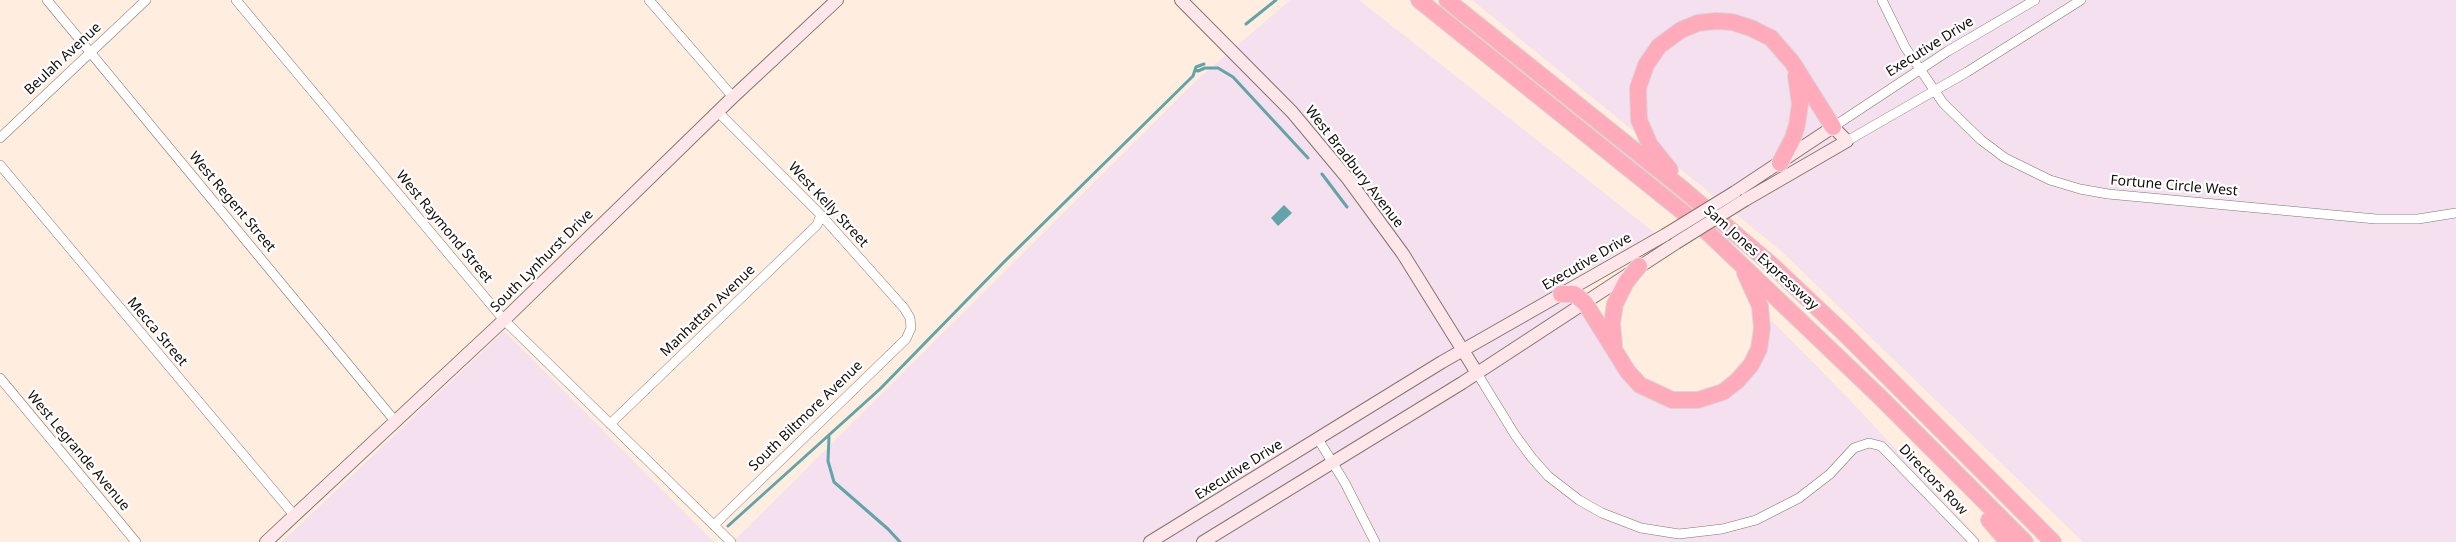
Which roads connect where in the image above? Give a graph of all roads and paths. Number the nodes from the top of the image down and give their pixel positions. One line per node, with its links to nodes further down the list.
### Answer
1 (47, 0): 16 (street, West Regent Street)
2 (146, 0): 16 (street, Beulah Avenue)
3 (236, 0): 35 (street, West Raymond Street)
4 (649, 0): 20 (street)
5 (837, 0): 20 (street, South Lynhurst Drive)
6 (1181, 0): 37 (street, West Bradbury Avenue)
7 (1412, 0): 14 (highway)
8 (1419, 0): 14 (highway, Sam Jones Expressway)
9 (1447, 0): 15 (highway, Sam Jones Expressway)
10 (1453, 0): 15 (highway)
11 (1882, 0): 18 (street, Fortune Circle West)
12 (2035, 0): 18 (street, Executive Drive)
13 (2080, 0): 19 (street, Executive Drive)
14 (1439, 16): 31 (highway, Sam Jones Expressway)
15 (1469, 18): 27 (highway, Sam Jones Expressway)
16 (90, 52): 23 (street, Beulah Avenue); 42 (street, West Regent Street)
17 (1792, 62): 22 (highway); 25 (highway); 27 (highway)
18 (1919, 70): 19 (street, Fortune Circle West); 22 (street, Executive Drive)
19 (1933, 91): 24 (street, Executive Drive); 29 (street, Fortune Circle West)
20 (733, 97): 21 (street, South Lynhurst Drive)
21 (718, 112): 30 (street, West Kelly Street); 35 (street, South Lynhurst Drive)
22 (1833, 127): 24 (street); 25 (street, Executive Drive)
23 (0, 138)
24 (1847, 141): 28 (street, Executive Drive)
25 (1780, 163): 28 (street, Executive Drive)
26 (0, 165): 46 (street, Mecca Street)
27 (1684, 190): 58 (highway, Sam Jones Expressway)
28 (1740, 196): 32 (street, Executive Drive, bridge); 33 (street, Executive Drive, bridge)
29 (2456, 213)
30 (821, 216): 36 (street, West Kelly Street); 43 (street, Manhattan Avenue)
31 (1739, 262): 38 (highway); 41 (highway, Sam Jones Expressway)
32 (1639, 266): 34 (street, Executive Drive); 38 (highway)
33 (1561, 294): 34 (highway); 37 (street, Executive Drive)
34 (1585, 302): 38 (highway); 39 (street, Executive Drive)
35 (504, 320): 42 (street, South Lynhurst Drive); 43 (street, West Raymond Street)
36 (911, 322): 47 (street, South Biltmore Avenue)
37 (1463, 350): 39 (street, West Bradbury Avenue); 44 (street, Executive Drive)
38 (1616, 352)
39 (1477, 373): 45 (street, Executive Drive); 48 (street)
40 (0, 378): 50 (street, West Legrande Avenue)
41 (1880, 397): 56 (highway); 57 (highway, Sam Jones Expressway)
42 (395, 421): 46 (street, South Lynhurst Drive)
43 (610, 424): 47 (street, West Raymond Street)
44 (1318, 439): 45 (street); 49 (street, Executive Drive)
45 (1333, 462): 53 (street, Executive Drive); 54 (street)
46 (294, 515): 51 (street, South Lynhurst Drive)
47 (714, 525): 52 (street, West Raymond Street)
48 (1661, 538): 55 (street, Directors Row)
49 (1155, 541)
50 (136, 542)
51 (266, 542)
52 (730, 542)
53 (1203, 542)
54 (1375, 542)
55 (1974, 542)
56 (2008, 542)
57 (2025, 542)
58 (2053, 542)

